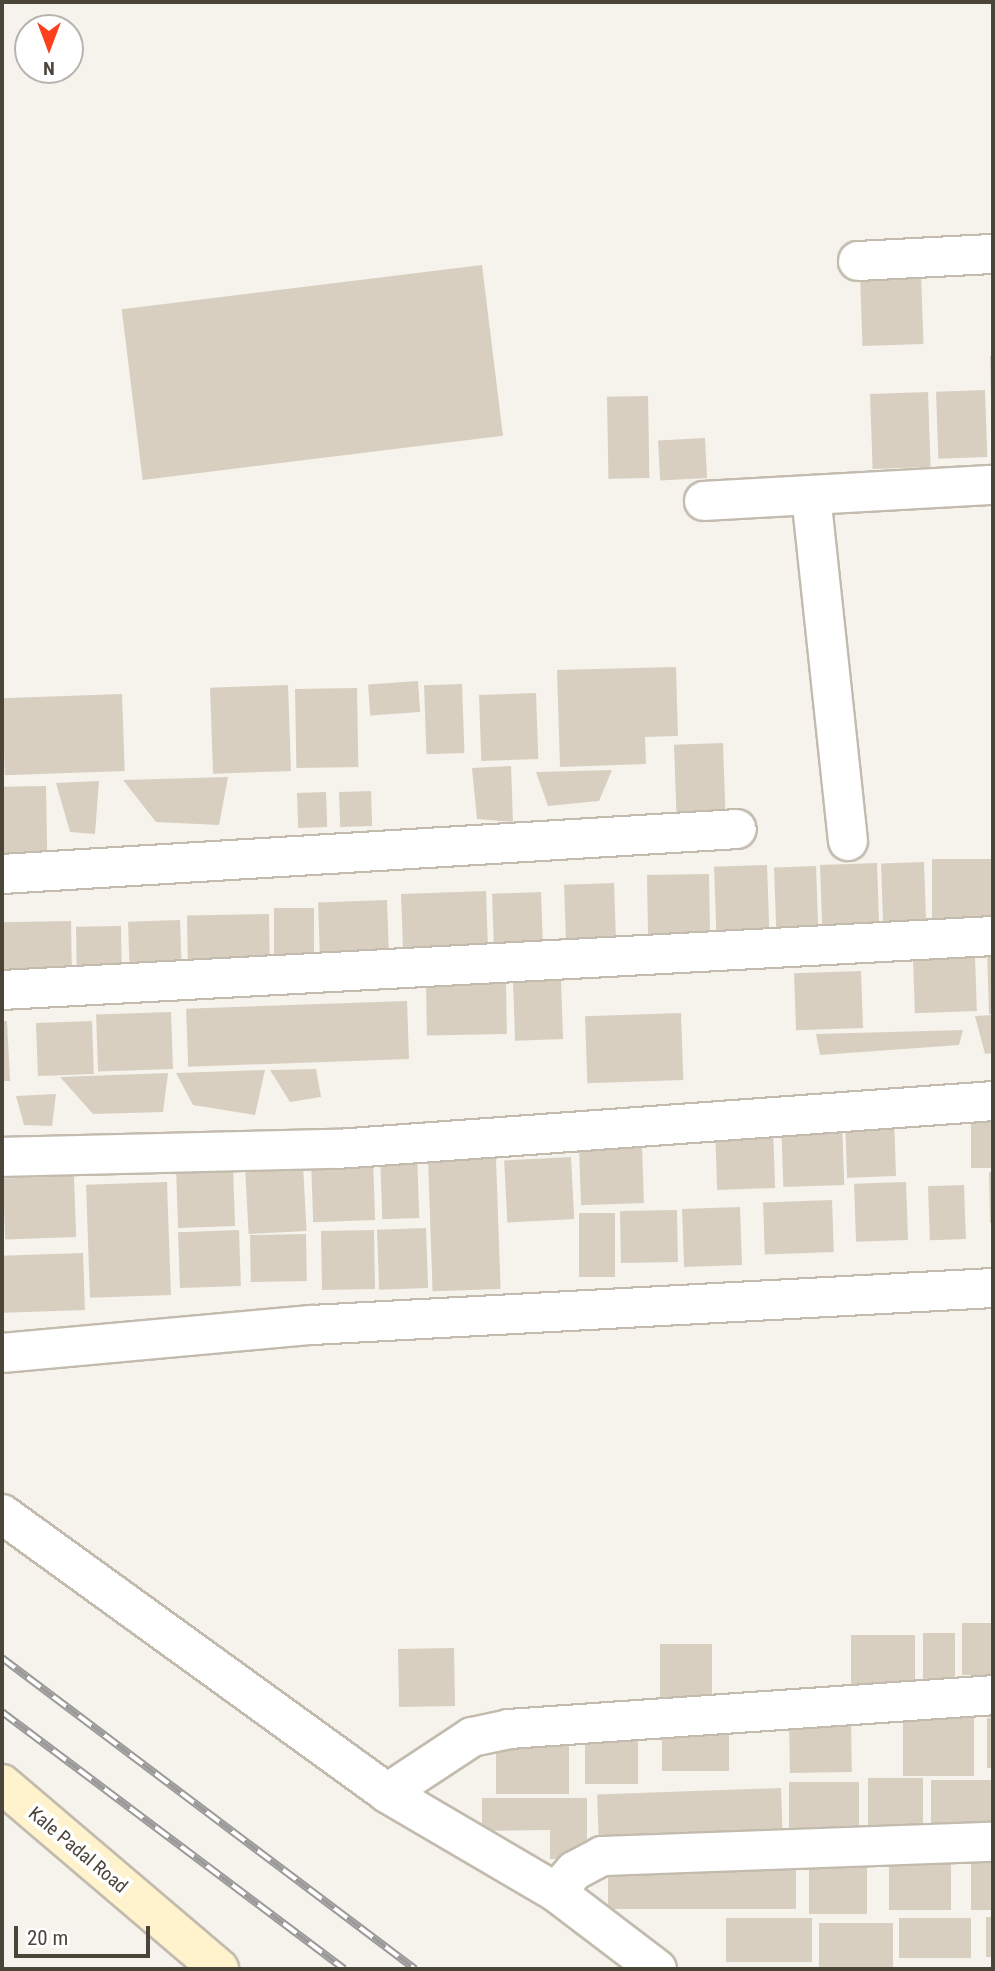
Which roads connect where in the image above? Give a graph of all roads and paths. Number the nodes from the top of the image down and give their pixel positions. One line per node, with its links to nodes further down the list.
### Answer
1 (993, 254): 2 (street)
2 (858, 261)
3 (993, 485): 4 (street)
4 (811, 495): 5 (street); 7 (street)
5 (704, 501)
6 (737, 828): 8 (street)
7 (848, 841)
8 (2, 874)
9 (993, 936): 10 (street)
10 (2, 990)
11 (993, 1101): 12 (street)
12 (2, 1157)
13 (993, 1288): 14 (street)
14 (2, 1353)
15 (2, 1514): 18 (street)
16 (993, 1695): 18 (street)
17 (2, 1784): 21 (street, Kale Padal Road)
18 (387, 1793): 20 (street)
19 (993, 1842): 20 (street)
20 (556, 1892): 22 (street)
21 (219, 1969)
22 (657, 1969)

